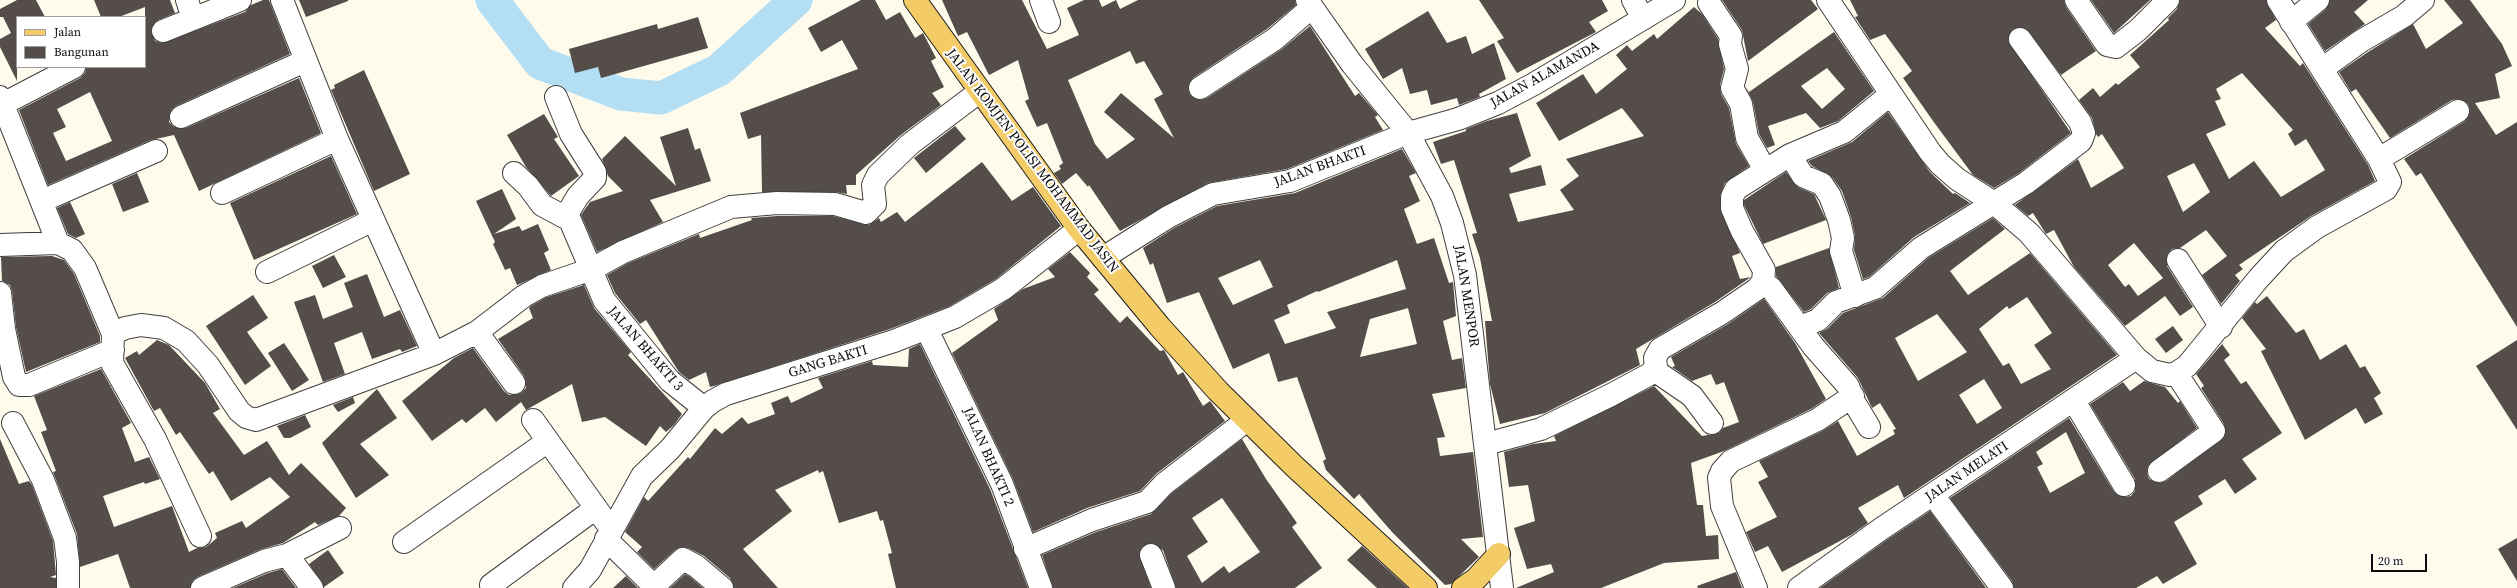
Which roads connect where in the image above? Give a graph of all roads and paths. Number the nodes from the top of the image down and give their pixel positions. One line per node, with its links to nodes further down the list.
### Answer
1 (240, 0): 15 (street)
2 (282, 0): 21 (street)
3 (915, 0): 25 (main road, JALAN KOMJEN POLISI MOHAMMAD JASIN)
4 (1041, 0): 17 (street)
5 (1633, 0): 16 (street)
6 (1674, 0): 16 (street, JALAN ALAMANDA)
7 (1828, 0): 26 (street)
8 (2076, 0): 9 (street)
9 (2168, 0)
10 (2278, 0): 18 (street)
11 (2318, 0): 18 (street)
12 (2423, 0): 23 (street)
13 (1709, 3): 36 (street)
14 (1309, 4): 24 (street); 31 (street, JALAN MENPOR)
15 (190, 9): 19 (street)
16 (1643, 19): 31 (street, JALAN ALAMANDA)
17 (1048, 22)
18 (2291, 22): 23 (street)
19 (163, 31)
20 (2020, 39): 40 (street)
21 (305, 61): 30 (street); 32 (street)
22 (72, 68): 28 (street)
23 (2322, 69): 35 (street)
24 (1200, 88)
25 (979, 92): 43 (main road, JALAN KOMJEN POLISI MOHAMMAD JASIN); 48 (street)
26 (1891, 94): 34 (street); 40 (street)
27 (556, 97): 41 (street)
28 (1, 101): 39 (street)
29 (2458, 111): 35 (street)
30 (181, 117)
31 (1408, 133): 46 (street, JALAN BHAKTI); 72 (street, JALAN MENPOR)
32 (337, 139): 38 (street); 42 (street)
33 (156, 152): 39 (street)
34 (1790, 156): 36 (street); 52 (street)
35 (2379, 159): 54 (street)
36 (1765, 170): 50 (street)
37 (514, 173): 41 (street)
38 (222, 193)
39 (42, 202): 44 (street)
40 (1994, 203): 52 (street); 59 (street)
41 (566, 216): 48 (street, JALAN BHAKTI 3)
42 (373, 220): 49 (street); 58 (street)
43 (1079, 229): 46 (main road, JALAN KOMJEN POLISI MOHAMMAD JASIN); 55 (street, GANG BAKTI)
44 (58, 243): 45 (street); 57 (street)
45 (0, 245)
46 (1103, 258): 67 (main road, JALAN KOMJEN POLISI MOHAMMAD JASIN)
47 (2178, 260): 54 (street)
48 (592, 269): 56 (street); 65 (street, JALAN BHAKTI 3)
49 (267, 272)
50 (1763, 282): 53 (street); 60 (street)
51 (0, 293): 57 (street)
52 (1855, 296): 53 (street)
53 (1800, 327): 63 (street)
54 (2221, 327): 61 (street)
55 (927, 330): 65 (street, GANG BAKTI); 80 (street, JALAN BHAKTI 2)
56 (477, 332): 58 (street); 62 (street)
57 (113, 342): 58 (street); 78 (street)
58 (434, 354)
59 (2136, 358): 61 (street); 64 (street, JALAN MELATI)
60 (1652, 372): 69 (street); 72 (street)
61 (2176, 373): 73 (street)
62 (514, 384)
63 (1853, 396): 70 (street); 95 (street)
64 (2074, 401): 74 (street); 75 (street, JALAN MELATI)
65 (704, 408): 76 (street, GANG BAKTI)
66 (533, 420): 71 (street)
67 (1247, 420): 80 (street); 92 (main road, JALAN KOMJEN POLISI MOHAMMAD JASIN)
68 (13, 423): 86 (street)
69 (1712, 423)
70 (1869, 427)
71 (548, 441): 76 (street); 79 (street)
72 (1486, 444): 81 (street, JALAN MENPOR)
73 (2159, 471)
74 (2124, 485)
75 (1933, 495): 96 (street, JALAN MELATI); 97 (street)
76 (604, 524): 84 (street); 85 (street, GANG BAKTI); 89 (street)
77 (340, 528): 82 (street)
78 (200, 536)
79 (404, 542)
80 (1025, 549): 90 (street, JALAN BHAKTI 2)
81 (1499, 554): 93 (main road); 94 (street, JALAN MENPOR)
82 (287, 555): 87 (street); 88 (street)
83 (1151, 555): 91 (street)
84 (491, 585)
85 (584, 586)
86 (68, 588)
87 (202, 588)
88 (312, 588)
89 (722, 588)
90 (1041, 588)
91 (1164, 588)
92 (1426, 588)
93 (1463, 588)
94 (1502, 588)
95 (1756, 588)
96 (1799, 588)
97 (2002, 588)

